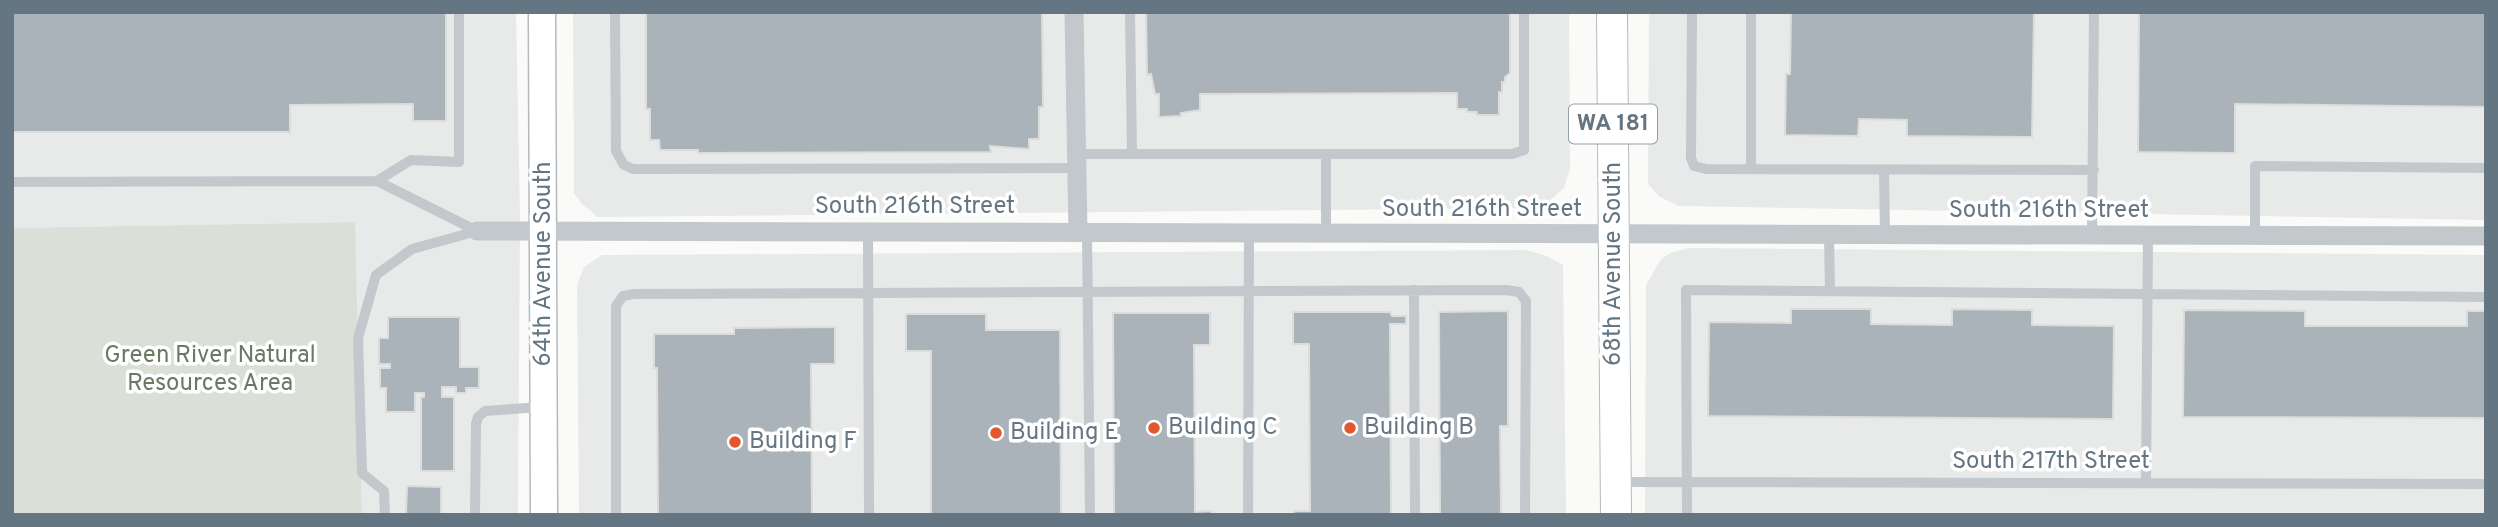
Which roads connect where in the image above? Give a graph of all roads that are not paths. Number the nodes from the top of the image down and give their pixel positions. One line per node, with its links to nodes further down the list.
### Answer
1 (460, 12): 19 (lane)
2 (542, 12): 21 (street, 64th Avenue South)
3 (615, 12): 13 (lane)
4 (1074, 12): 13 (street)
5 (1130, 12): 11 (lane)
6 (1524, 12): 12 (lane)
7 (1612, 12): 26 (main road, 68th Avenue South / WA 181)
8 (1692, 12): 15 (lane)
9 (1751, 12): 15 (lane)
10 (2094, 12): 17 (lane)
11 (1132, 154): 12 (lane); 13 (lane)
12 (1326, 154): 25 (lane)
13 (1077, 161): 23 (street)
14 (2486, 168): 31 (lane)
15 (1751, 169): 16 (lane)
16 (1884, 170): 17 (lane); 28 (lane)
17 (2094, 170): 29 (lane)
18 (12, 181): 19 (lane)
19 (377, 181): 20 (lane)
20 (477, 231): 21 (street, South 216th Street); 45 (lane)
21 (544, 232): 22 (street, South 216th Street); 40 (street, 64th Avenue South)
22 (868, 232): 23 (street, South 216th Street); 37 (lane)
23 (1082, 232): 24 (street, South 216th Street); 35 (lane)
24 (1249, 233): 25 (street, South 216th Street); 33 (lane)
25 (1326, 233): 26 (street, South 216th Street)
26 (1614, 235): 27 (street, South 216th Street); 41 (main road, 68th Avenue South / WA 181)
27 (1829, 235): 28 (street, South 216th Street); 36 (lane)
28 (1885, 235): 29 (street, South 216th Street)
29 (2092, 236): 30 (street, South 216th Street)
30 (2148, 236): 31 (street, South 216th Street); 38 (lane)
31 (2255, 236): 32 (street, South 216th Street)
32 (2486, 236)
33 (1248, 290): 34 (lane); 35 (lane); 51 (lane)
34 (1413, 290): 52 (lane); 53 (lane)
35 (1087, 291): 37 (lane); 50 (lane)
36 (1830, 291): 38 (lane); 42 (lane)
37 (868, 293): 48 (lane); 49 (lane)
38 (2148, 294): 39 (lane); 43 (lane)
39 (2486, 297)
40 (545, 406): 46 (lane); 47 (street, 64th Avenue South)
41 (1616, 482): 42 (lane, South 217th Street); 54 (main road, 68th Avenue South / WA 181)
42 (1687, 482): 43 (lane, South 217th Street); 55 (lane)
43 (2147, 483): 44 (lane, South 217th Street)
44 (2486, 484)
45 (385, 515)
46 (474, 515)
47 (544, 515)
48 (617, 515)
49 (869, 515)
50 (1090, 515)
51 (1248, 515)
52 (1415, 515)
53 (1525, 515)
54 (1616, 515)
55 (1687, 515)

